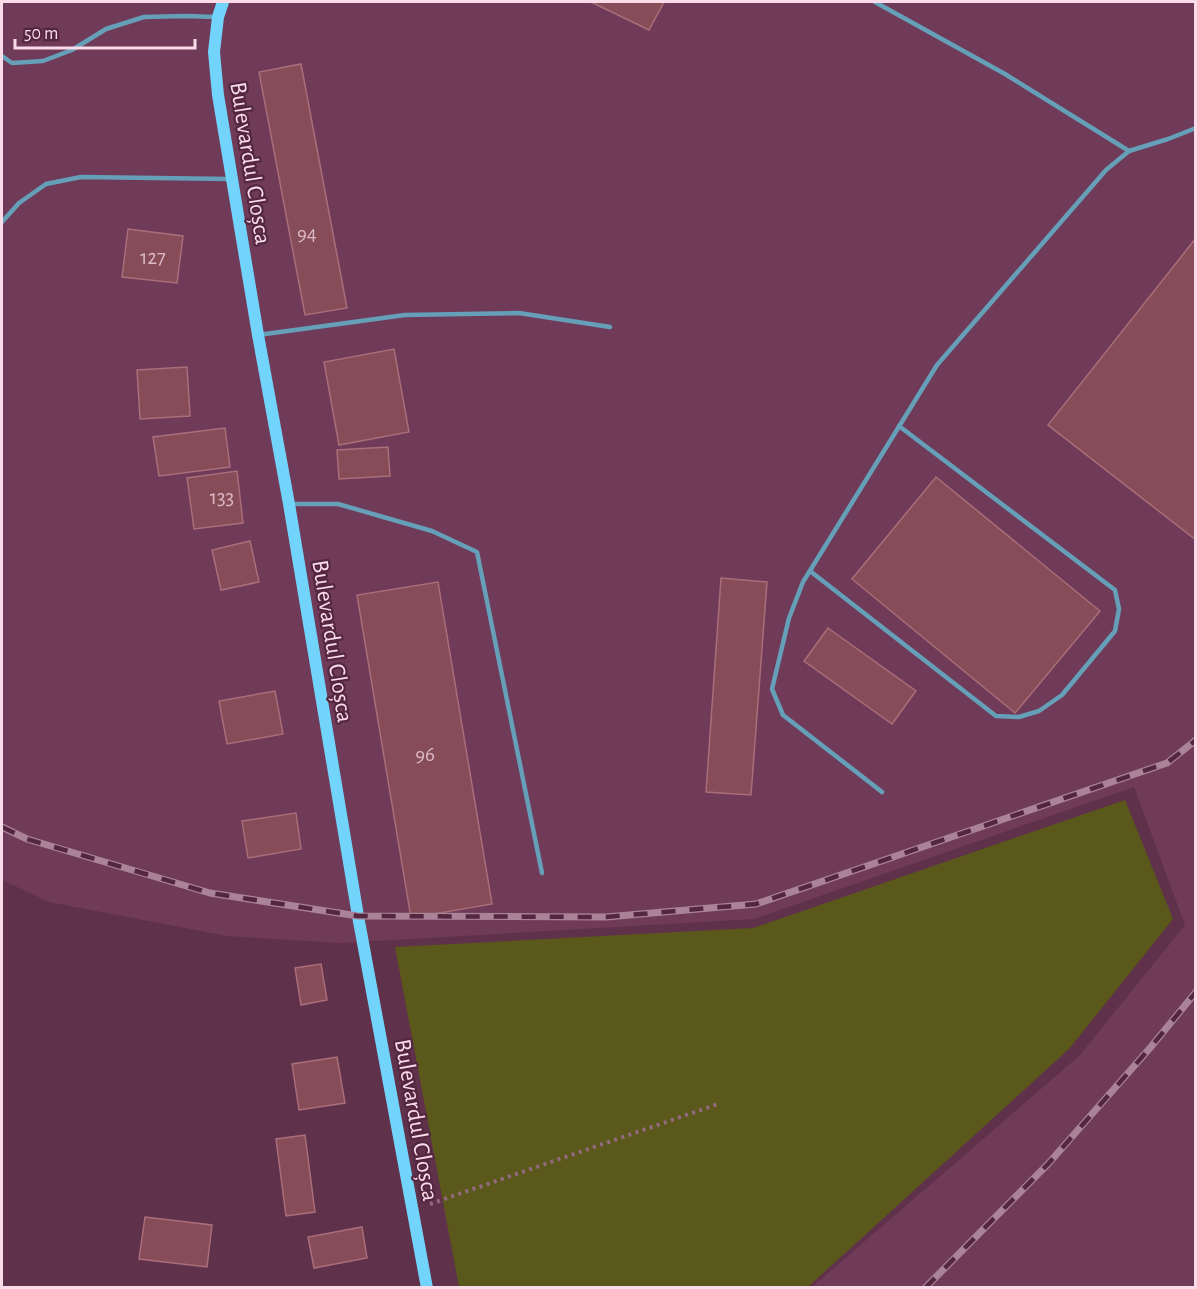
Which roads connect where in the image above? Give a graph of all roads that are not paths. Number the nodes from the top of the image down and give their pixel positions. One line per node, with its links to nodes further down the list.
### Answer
1 (223, 2): 3 (main road, Bulevardul Cloșca)
2 (875, 2): 6 (lane)
3 (218, 17): 4 (lane); 7 (main road, Bulevardul Cloșca)
4 (2, 56)
5 (1196, 128): 6 (lane)
6 (1129, 151): 11 (lane)
7 (231, 179): 8 (lane); 10 (main road, Bulevardul Cloșca)
8 (2, 222)
9 (610, 327): 10 (lane)
10 (258, 335): 12 (main road, Bulevardul Cloșca)
11 (899, 426): 13 (lane); 13 (lane)
12 (289, 504): 15 (lane); 16 (main road, Bulevardul Cloșca)
13 (810, 571): 14 (lane)
14 (882, 792)
15 (542, 873)
16 (427, 1287)

